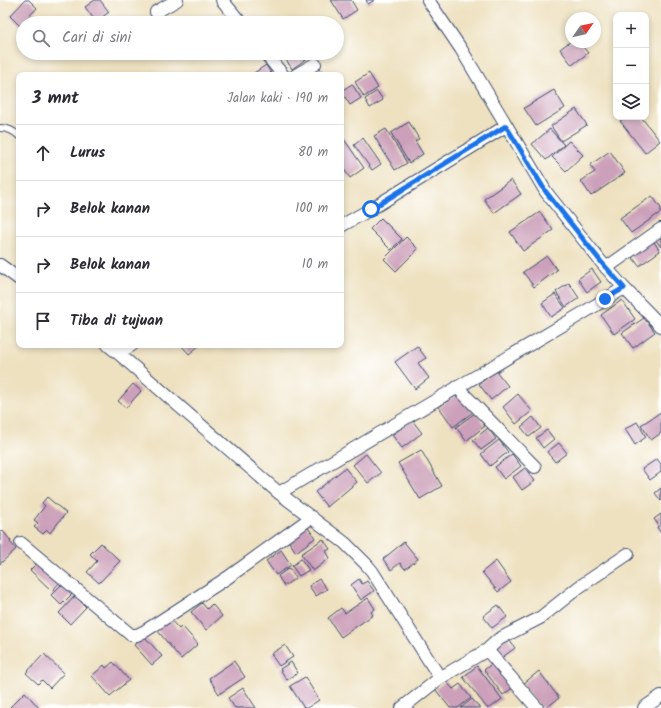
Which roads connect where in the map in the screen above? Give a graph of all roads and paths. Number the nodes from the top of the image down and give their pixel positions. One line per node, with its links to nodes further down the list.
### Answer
1 (177, 0): 4 (street)
2 (222, 0): 5 (street)
3 (428, 0): 10 (street)
4 (156, 12)
5 (235, 16)
6 (271, 60): 8 (street)
7 (315, 64): 9 (street)
8 (281, 72)
9 (301, 72)
10 (506, 126): 13 (street); 16 (street)
11 (0, 128): 12 (lane)
12 (16, 133)
13 (344, 224)
14 (661, 228): 16 (street)
15 (0, 265): 17 (street)
16 (606, 268): 18 (street)
17 (16, 277)
18 (624, 288): 19 (street); 23 (street)
19 (661, 326)
20 (112, 348): 22 (street)
21 (127, 348): 22 (street)
22 (118, 353): 25 (street)
23 (457, 387): 24 (street); 25 (street)
24 (535, 467)
25 (279, 493): 26 (street)
26 (312, 517): 27 (street); 30 (street)
27 (21, 543)
28 (628, 554): 29 (street)
29 (487, 650): 30 (street); 33 (street)
30 (440, 678): 32 (street)
31 (661, 696): 34 (street)
32 (402, 708)
33 (538, 708)
34 (644, 708)

